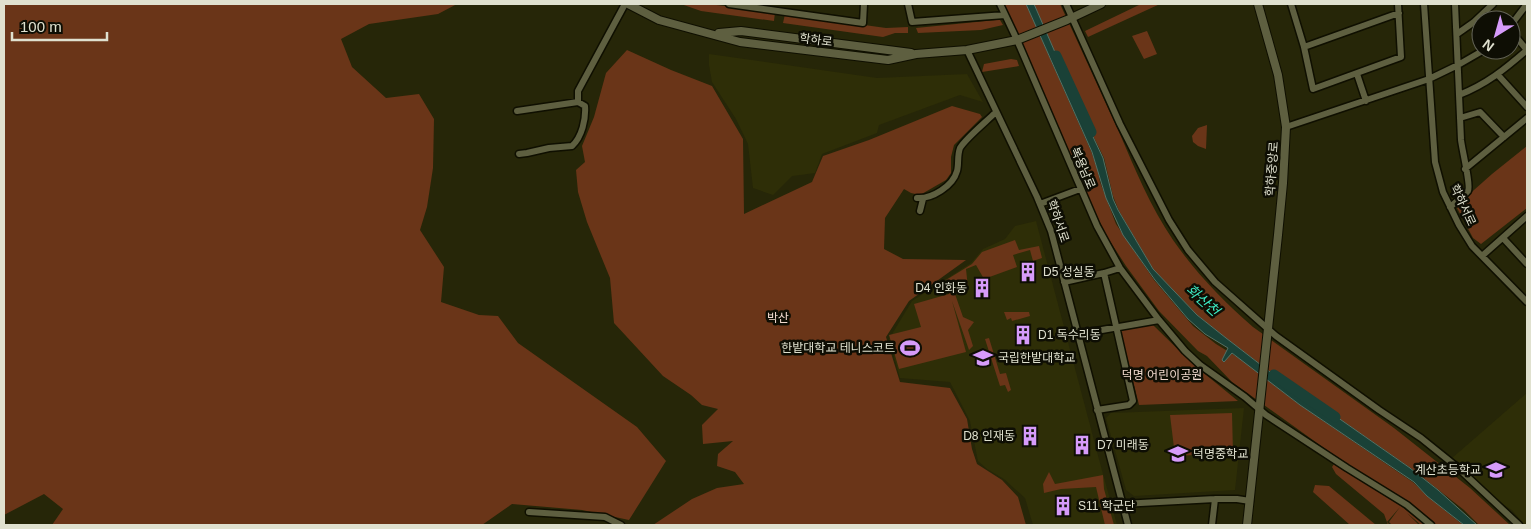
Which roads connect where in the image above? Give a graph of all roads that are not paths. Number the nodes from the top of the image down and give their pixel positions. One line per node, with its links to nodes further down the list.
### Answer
1 (626, 4): 23 (street, 학하로); 33 (street)
2 (729, 4): 15 (street)
3 (787, 4): 15 (street)
4 (864, 4): 15 (street)
5 (908, 4): 17 (street)
6 (1000, 4): 17 (street, 복용남로)
7 (1066, 4): 18 (street)
8 (1101, 4): 18 (street)
9 (1258, 4): 39 (street, 학하중앙로)
10 (1291, 4): 22 (street)
11 (1398, 4): 16 (street)
12 (1424, 4): 30 (street, 학하서로)
13 (1455, 4): 19 (street)
14 (1493, 4): 19 (street)
15 (786, 11)
16 (1399, 13): 22 (street); 28 (street)
17 (1005, 14): 20 (street, 복용남로)
18 (1070, 19): 20 (street, 학하로); 57 (street)
19 (1457, 34): 27 (street)
20 (1018, 40): 23 (street, 학하로); 43 (street, 복용남로)
21 (1521, 43): 24 (street)
22 (1304, 47): 28 (street)
23 (967, 50): 36 (street, 학하서로)
24 (1521, 55)
25 (1471, 58): 27 (street)
26 (1515, 60): 29 (street)
27 (1458, 65): 30 (street); 31 (street)
28 (1357, 74): 32 (street)
29 (1498, 75): 31 (street); 34 (street)
30 (1429, 78): 32 (street); 45 (street, 학하서로)
31 (1459, 95): 37 (street)
32 (1366, 101): 39 (street)
33 (578, 102): 35 (street); 41 (street)
34 (1527, 107)
35 (517, 111)
36 (996, 112): 44 (street, 학하서로); 46 (street)
37 (1460, 118): 40 (street); 42 (street)
38 (1527, 118): 40 (street)
39 (1286, 128): 57 (street, 학하중앙로)
40 (1504, 137): 42 (street)
41 (519, 154)
42 (1466, 169): 45 (street)
43 (1080, 189): 44 (street); 51 (street, 복용남로)
44 (1040, 204): 53 (street, 학하서로)
45 (1450, 206): 49 (street, 학하서로)
46 (920, 211)
47 (1527, 216): 48 (street)
48 (1503, 238): 49 (street); 50 (street)
49 (1482, 256): 54 (street, 학하서로)
50 (1527, 264)
51 (1120, 268): 52 (street); 55 (street, 복용남로)
52 (1104, 274): 53 (street); 56 (street)
53 (1064, 282): 58 (street, 학하서로)
54 (1527, 302)
55 (1159, 320): 56 (street); 59 (street, 복용남로)
56 (1117, 326): 58 (street); 60 (street)
57 (1268, 329): 59 (street, 학하중앙로); 70 (street)
58 (1079, 334): 60 (street, 학하서로)
59 (1259, 409): 62 (street); 69 (street, 복용남로)
60 (1097, 410): 63 (street, 학하서로)
61 (1215, 499): 62 (street); 63 (street); 67 (street)
62 (1250, 501): 68 (street)
63 (1122, 504): 66 (street, 학하서로)
64 (529, 512): 65 (street)
65 (621, 525)
66 (1128, 525)
67 (1212, 525)
68 (1247, 525)
69 (1431, 525)
70 (1519, 525)

